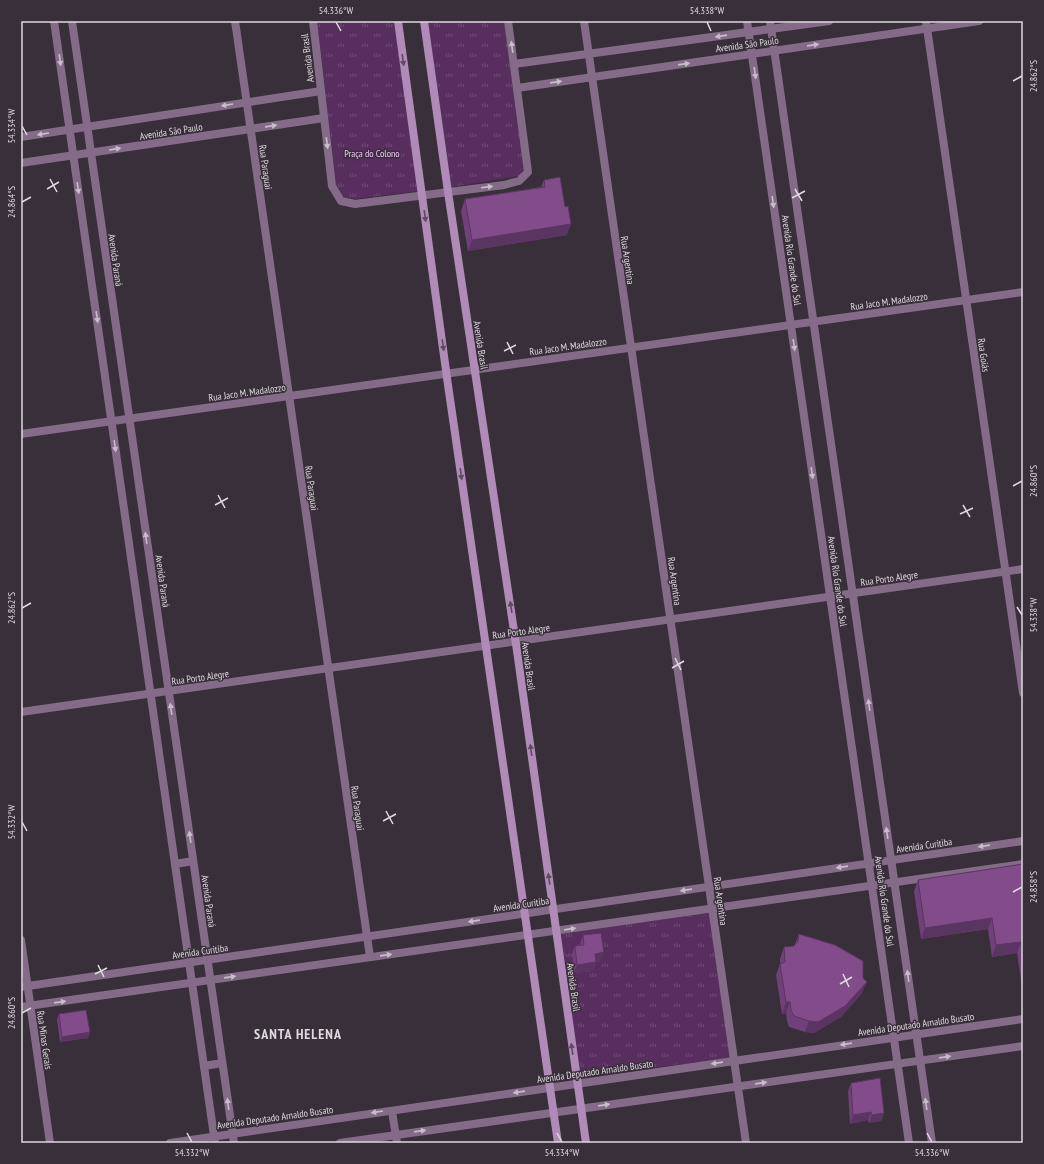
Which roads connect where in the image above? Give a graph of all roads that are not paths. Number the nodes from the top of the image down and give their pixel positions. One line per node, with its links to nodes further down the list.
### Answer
1 (54, 21): 26 (street, one-way to 26)
2 (72, 21): 24 (street, Avenida Paraná)
3 (235, 21): 22 (street, Rua Paraguai)
4 (313, 21): 21 (street, Avenida Brasil)
5 (398, 21): 32 (main road, one-way to 32)
6 (424, 21): 31 (main road, Avenida Brasil)
7 (508, 21): 18 (street, Avenida Brasil, one-way to 7)
8 (584, 21): 16 (street, Rua Argentina)
9 (747, 21): 14 (street, Avenida Rio Grande do Sul)
10 (829, 21): 12 (street, Avenida São Paulo)
11 (979, 21): 13 (street, Avenida São Paulo)
12 (771, 25): 14 (street, Avenida São Paulo); 15 (street, Avenida Rio Grande do Sul)
13 (926, 25): 15 (street, Avenida São Paulo, one-way to 13); 34 (street, Rua Goiás)
14 (749, 32): 16 (street, Avenida São Paulo, one-way to 16); 17 (street, Avenida Rio Grande do Sul)
15 (775, 50): 17 (street, Avenida São Paulo); 35 (street, Avenida Rio Grande do Sul)
16 (588, 54): 18 (street, Avenida São Paulo); 19 (street, Rua Argentina)
17 (752, 54): 19 (street, Avenida São Paulo, one-way to 17); 36 (street, Avenida Rio Grande do Sul, one-way to 36)
18 (514, 64): 20 (street, Avenida Brasil)
19 (592, 77): 20 (street, Avenida São Paulo, one-way to 19); 37 (street, Rua Argentina)
20 (517, 88): 31 (street, Avenida Brasil, one-way to 20)
21 (321, 91): 22 (street, Avenida São Paulo); 23 (street, Avenida Brasil)
22 (247, 102): 24 (street, Avenida São Paulo, one-way to 24); 25 (street, Rua Paraguai)
23 (324, 118): 25 (street, Avenida São Paulo, one-way to 23); 32 (street, Avenida Brasil, one-way to 32)
24 (87, 127): 26 (street, Avenida São Paulo); 28 (street, Avenida Paraná)
25 (250, 129): 28 (street, Avenida São Paulo, one-way to 25); 40 (street, Rua Paraguai)
26 (70, 130): 27 (street, Avenida São Paulo, one-way to 27); 29 (street)
27 (21, 137)
28 (91, 153): 29 (street, Avenida São Paulo); 41 (street, Avenida Paraná)
29 (73, 155): 30 (street, Avenida São Paulo); 42 (street, one-way to 42)
30 (21, 163)
31 (448, 192): 32 (street, Avenida Brasil); 38 (main road, Avenida Brasil)
32 (422, 195): 39 (main road, one-way to 39)
33 (1023, 292): 34 (street, Rua Jaco M. Madalozzo)
34 (966, 300): 35 (street, Rua Jaco M. Madalozzo); 45 (street, Rua Goiás)
35 (814, 321): 36 (street, Rua Jaco M. Madalozzo); 46 (street, Avenida Rio Grande do Sul)
36 (791, 325): 37 (street, Rua Jaco M. Madalozzo); 47 (street, Avenida Rio Grande do Sul, one-way to 47)
37 (631, 347): 38 (street, Rua Jaco M. Madalozzo); 48 (street, Rua Argentina)
38 (475, 370): 39 (street, Rua Jaco M. Madalozzo); 49 (main road, Avenida Brasil, one-way to 38)
39 (447, 374): 40 (street, Rua Jaco M. Madalozzo); 50 (main road, one-way to 50)
40 (289, 396): 41 (street, Rua Jaco M. Madalozzo); 51 (street, Rua Paraguai)
41 (129, 419): 42 (street, Rua Jaco M. Madalozzo); 52 (street, Avenida Paraná, one-way to 41)
42 (112, 422): 43 (street, Rua Jaco M. Madalozzo); 54 (street, one-way to 54)
43 (21, 434)
44 (1023, 569): 45 (street, Rua Porto Alegre)
45 (1006, 572): 46 (street, Rua Porto Alegre); 53 (street, Rua Goiás)
46 (853, 593): 47 (street, Rua Porto Alegre); 57 (street, Avenida Rio Grande do Sul, one-way to 46)
47 (830, 596): 48 (street, Rua Porto Alegre); 59 (street, Avenida Rio Grande do Sul)
48 (670, 619): 49 (street, Rua Porto Alegre); 64 (street, Rua Argentina)
49 (516, 642): 50 (street, Rua Porto Alegre); 66 (main road, Avenida Brasil, one-way to 49)
50 (486, 646): 51 (street, Rua Porto Alegre); 67 (main road)
51 (328, 668): 52 (street, Rua Porto Alegre); 70 (street, Rua Paraguai)
52 (169, 691): 54 (street, Rua Porto Alegre); 58 (street, Avenida Paraná, one-way to 52)
53 (1023, 693)
54 (151, 694): 55 (street, Rua Porto Alegre); 60 (street)
55 (21, 712)
56 (1023, 841): 57 (street, Avenida Curitiba, one-way to 57)
57 (891, 860): 59 (street, Avenida Curitiba); 62 (street, Avenida Rio Grande do Sul)
58 (193, 861): 60 (street); 73 (street, Avenida Paraná)
59 (869, 863): 63 (street, Avenida Rio Grande do Sul); 64 (street, Avenida Curitiba, one-way to 64)
60 (175, 864): 74 (street)
61 (1023, 864): 62 (street)
62 (894, 882): 63 (street); 81 (street, Avenida Rio Grande do Sul, one-way to 62)
63 (872, 885): 65 (street); 82 (street, Avenida Rio Grande do Sul)
64 (709, 887): 65 (street, Rua Argentina); 66 (street, Avenida Curitiba, one-way to 66)
65 (712, 908): 68 (street, one-way to 65); 85 (street, Rua Argentina)
66 (553, 909): 67 (street, Avenida Curitiba); 68 (main road, Avenida Brasil)
67 (524, 914): 69 (main road); 70 (street, Avenida Curitiba, one-way to 70)
68 (556, 930): 69 (street); 89 (main road, Avenida Brasil, one-way to 68)
69 (527, 935): 72 (street, one-way to 69); 91 (main road)
70 (366, 936): 72 (street, Rua Paraguai); 73 (street, Avenida Curitiba)
71 (21, 940): 77 (street, Rua Minas Gerais)
72 (370, 957): 75 (street, one-way to 72)
73 (207, 960): 74 (street, Avenida Curitiba); 75 (street, Avenida Paraná)
74 (189, 962): 76 (street); 77 (street, Avenida Curitiba)
75 (210, 980): 76 (street); 86 (street, Avenida Paraná)
76 (192, 983): 78 (street, one-way to 76); 88 (street)
77 (24, 986): 78 (street, Rua Minas Gerais)
78 (30, 1006): 79 (street); 98 (street, Rua Minas Gerais)
79 (21, 1007)
80 (1023, 1019): 81 (street, Avenida Deputado Arnaldo Busato)
81 (916, 1034): 82 (street, Avenida Deputado Arnaldo Busato); 84 (street, Avenida Rio Grande do Sul)
82 (894, 1038): 85 (street, Avenida Deputado Arnaldo Busato, one-way to 85); 87 (street, Avenida Rio Grande do Sul)
83 (1023, 1046): 84 (street, one-way to 83)
84 (920, 1060): 87 (street); 106 (street, Avenida Rio Grande do Sul, one-way to 84)
85 (734, 1061): 89 (street, Avenida Deputado Arnaldo Busato, one-way to 89); 90 (street, Rua Argentina)
86 (222, 1064): 88 (street); 95 (street, Avenida Paraná, one-way to 86)
87 (898, 1064): 90 (street, one-way to 87); 105 (street, Avenida Rio Grande do Sul)
88 (204, 1066): 97 (street)
89 (577, 1084): 91 (street, Avenida Deputado Arnaldo Busato); 92 (main road, Avenida Brasil)
90 (738, 1086): 92 (street, one-way to 90); 104 (street, Rua Argentina)
91 (550, 1088): 93 (street, Avenida Deputado Arnaldo Busato, one-way to 93); 94 (main road)
92 (581, 1109): 94 (street); 103 (main road, Avenida Brasil)
93 (392, 1111): 95 (street, Avenida Deputado Arnaldo Busato, one-way to 95); 96 (street)
94 (554, 1112): 96 (street, one-way to 94); 102 (main road)
95 (232, 1134): 97 (street, Avenida Deputado Arnaldo Busato); 100 (street, Avenida Paraná)
96 (396, 1139): 101 (street)
97 (215, 1140): 99 (street, Avenida Deputado Arnaldo Busato)
98 (50, 1143)
99 (170, 1143)
100 (234, 1143)
101 (340, 1143)
102 (558, 1143)
103 (586, 1143)
104 (746, 1143)
105 (909, 1143)
106 (932, 1143)

